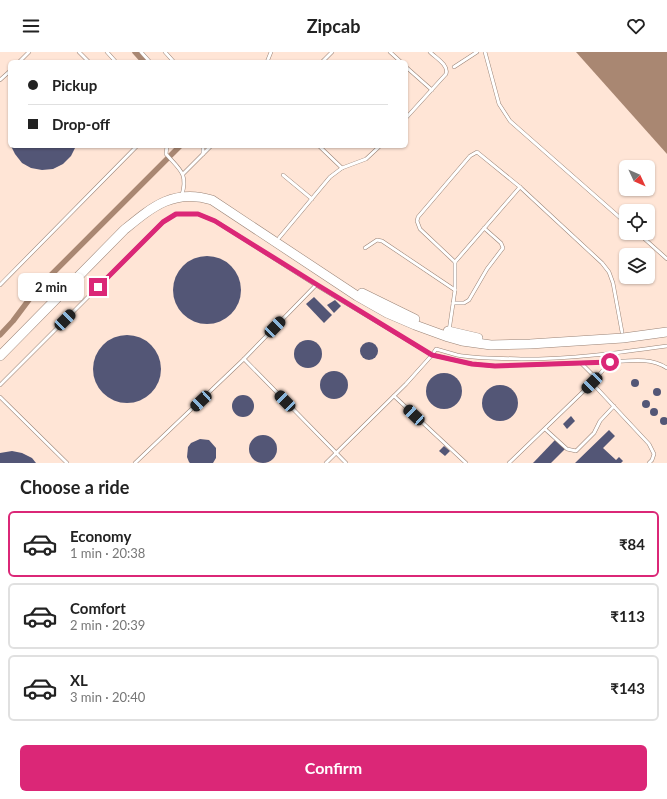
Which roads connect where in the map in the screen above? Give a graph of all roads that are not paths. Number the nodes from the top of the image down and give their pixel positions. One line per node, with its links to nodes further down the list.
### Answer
1 (29, 52): 11 (lane)
2 (79, 52): 12 (lane)
3 (107, 52): 13 (lane)
4 (141, 52): 14 (lane)
5 (165, 52): 15 (lane)
6 (332, 52): 16 (lane)
7 (390, 52): 17 (lane)
8 (430, 52): 22 (lane)
9 (477, 52): 18 (lane)
10 (485, 52): 38 (lane)
11 (21, 60)
12 (87, 60)
13 (114, 60)
14 (148, 60)
15 (172, 60)
16 (324, 60)
17 (399, 60)
18 (454, 67)
19 (408, 69): 22 (lane)
20 (8, 72): 21 (lane)
21 (0, 80)
22 (432, 90): 23 (lane)
23 (408, 116)
24 (135, 148): 46 (lane)
25 (166, 148): 33 (lane)
26 (203, 148): 31 (lane)
27 (209, 148): 31 (lane)
28 (322, 148): 30 (lane)
29 (378, 148): 32 (lane)
30 (324, 150): 32 (lane)
31 (203, 154): 33 (lane)
32 (342, 168): 37 (lane)
33 (183, 174): 36 (lane)
34 (283, 175): 37 (lane)
35 (520, 187): 39 (lane); 44 (lane); 51 (lane)
36 (182, 193): 40 (main road); 52 (main road); 53 (main road)
37 (312, 199): 40 (lane)
38 (619, 217)
39 (484, 228): 44 (lane); 48 (lane)
40 (279, 238): 50 (main road)
41 (646, 240): 43 (lane)
42 (365, 248): 47 (lane)
43 (667, 258)
44 (455, 262): 47 (lane)
45 (316, 284): 56 (lane); 58 (lane); 64 (lane)
46 (0, 285)
47 (455, 290): 48 (lane)
48 (453, 303): 50 (lane)
49 (667, 326): 51 (main road)
50 (449, 331): 51 (main road)
51 (622, 332)
52 (667, 332)
53 (19, 333): 55 (main road); 57 (main road)
54 (667, 346): 56 (lane)
55 (0, 348)
56 (432, 355): 60 (lane); 65 (lane)
57 (0, 356)
58 (244, 359): 69 (lane); 71 (lane)
59 (610, 362): 60 (lane); 61 (lane); 62 (lane)
60 (581, 363): 62 (lane)
61 (667, 368)
62 (596, 378): 63 (lane)
63 (592, 383): 67 (lane); 68 (lane)
64 (0, 385)
65 (394, 396): 69 (lane); 74 (lane)
66 (0, 397): 70 (lane)
67 (614, 406): 68 (lane); 76 (lane)
68 (545, 429): 75 (lane)
69 (336, 453): 72 (lane); 73 (lane)
70 (67, 463)
71 (135, 463)
72 (326, 463)
73 (346, 463)
74 (466, 463)
75 (509, 463)
76 (649, 463)

